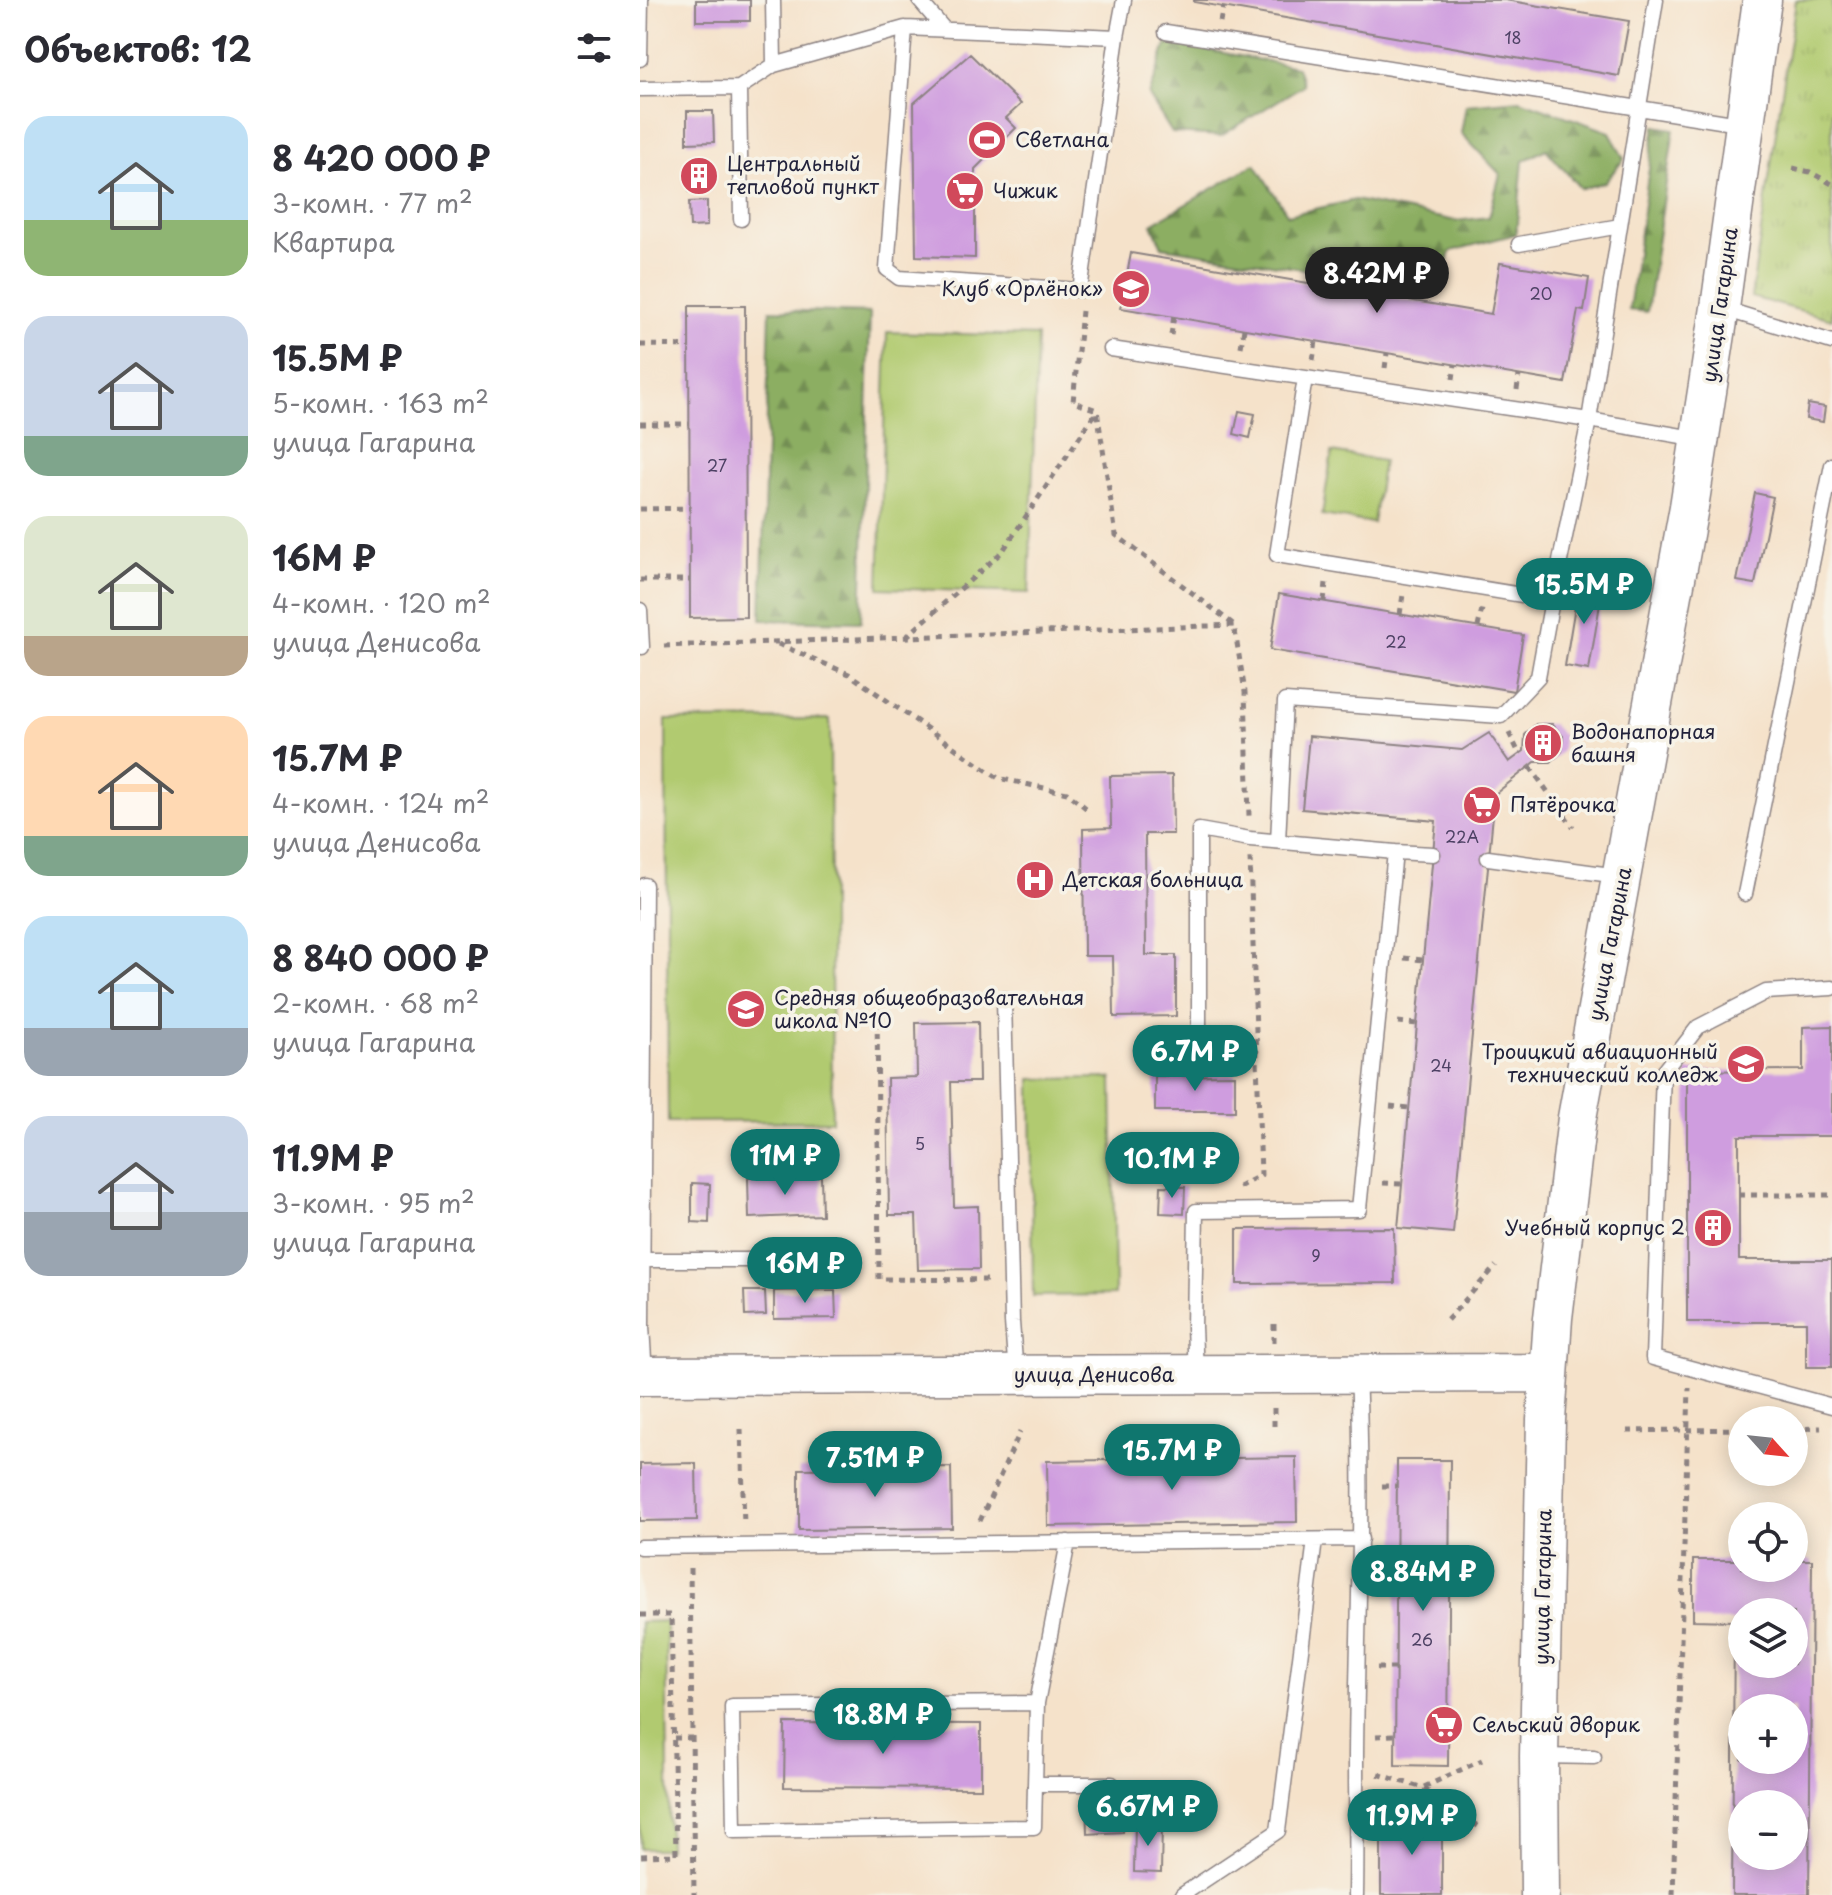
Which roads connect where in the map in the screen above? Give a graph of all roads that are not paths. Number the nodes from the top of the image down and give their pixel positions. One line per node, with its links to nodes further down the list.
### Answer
1 (641, 0): 11 (lane)
2 (773, 0): 12 (lane)
3 (919, 0): 8 (lane)
4 (1124, 0): 10 (lane)
5 (1656, 0): 15 (lane)
6 (1762, 0): 16 (main road, улица Гагарина)
7 (905, 28): 8 (lane); 10 (lane); 12 (lane)
8 (944, 29): 10 (lane)
9 (1166, 32): 15 (lane)
10 (1117, 37)
11 (640, 59)
12 (774, 65): 13 (lane)
13 (739, 88): 14 (lane); 17 (lane)
14 (640, 89)
15 (1638, 108): 16 (lane); 18 (lane)
16 (1746, 125): 20 (main road, улица Гагарина)
17 (741, 219)
18 (1620, 226): 19 (lane); 24 (lane)
19 (1519, 244)
20 (1720, 308): 21 (lane); 25 (main road, улица Гагарина)
21 (1832, 342)
22 (1111, 349): 23 (lane)
23 (1305, 378): 24 (lane); 28 (lane)
24 (1589, 420): 25 (lane); 28 (lane)
25 (1699, 439): 35 (main road, улица Гагарина)
26 (1832, 465): 27 (lane)
27 (1830, 485): 37 (lane)
28 (1552, 600): 31 (lane)
29 (640, 610): 30 (lane)
30 (642, 647)
31 (1278, 841): 32 (lane); 40 (lane)
32 (1395, 852): 33 (lane); 46 (lane)
33 (1433, 854)
34 (1488, 858): 35 (lane)
35 (1623, 877): 43 (main road, улица Гагарина)
36 (645, 885): 41 (lane)
37 (1745, 894)
38 (1832, 988): 48 (lane)
39 (1004, 999): 45 (lane)
40 (1199, 1041)
41 (643, 1260): 42 (lane); 47 (lane)
42 (817, 1260)
43 (1549, 1373): 44 (main road, улица Денисова); 54 (main road, улица Гагарина)
44 (1358, 1374): 46 (main road, улица Денисова); 49 (lane)
45 (1016, 1375): 46 (main road, улица Денисова); 47 (main road, улица Денисова)
46 (1196, 1375)
47 (643, 1376)
48 (1832, 1406)
49 (1361, 1539): 50 (lane); 59 (lane)
50 (1315, 1540): 51 (lane); 58 (lane)
51 (1068, 1542): 52 (lane); 53 (lane)
52 (640, 1547)
53 (1037, 1703): 56 (lane); 56 (lane)
54 (1539, 1756): 55 (lane); 60 (main road, улица Гагарина)
55 (1594, 1757)
56 (1035, 1784): 57 (lane)
57 (1112, 1784)
58 (1182, 1895)
59 (1356, 1895)
60 (1540, 1895)

